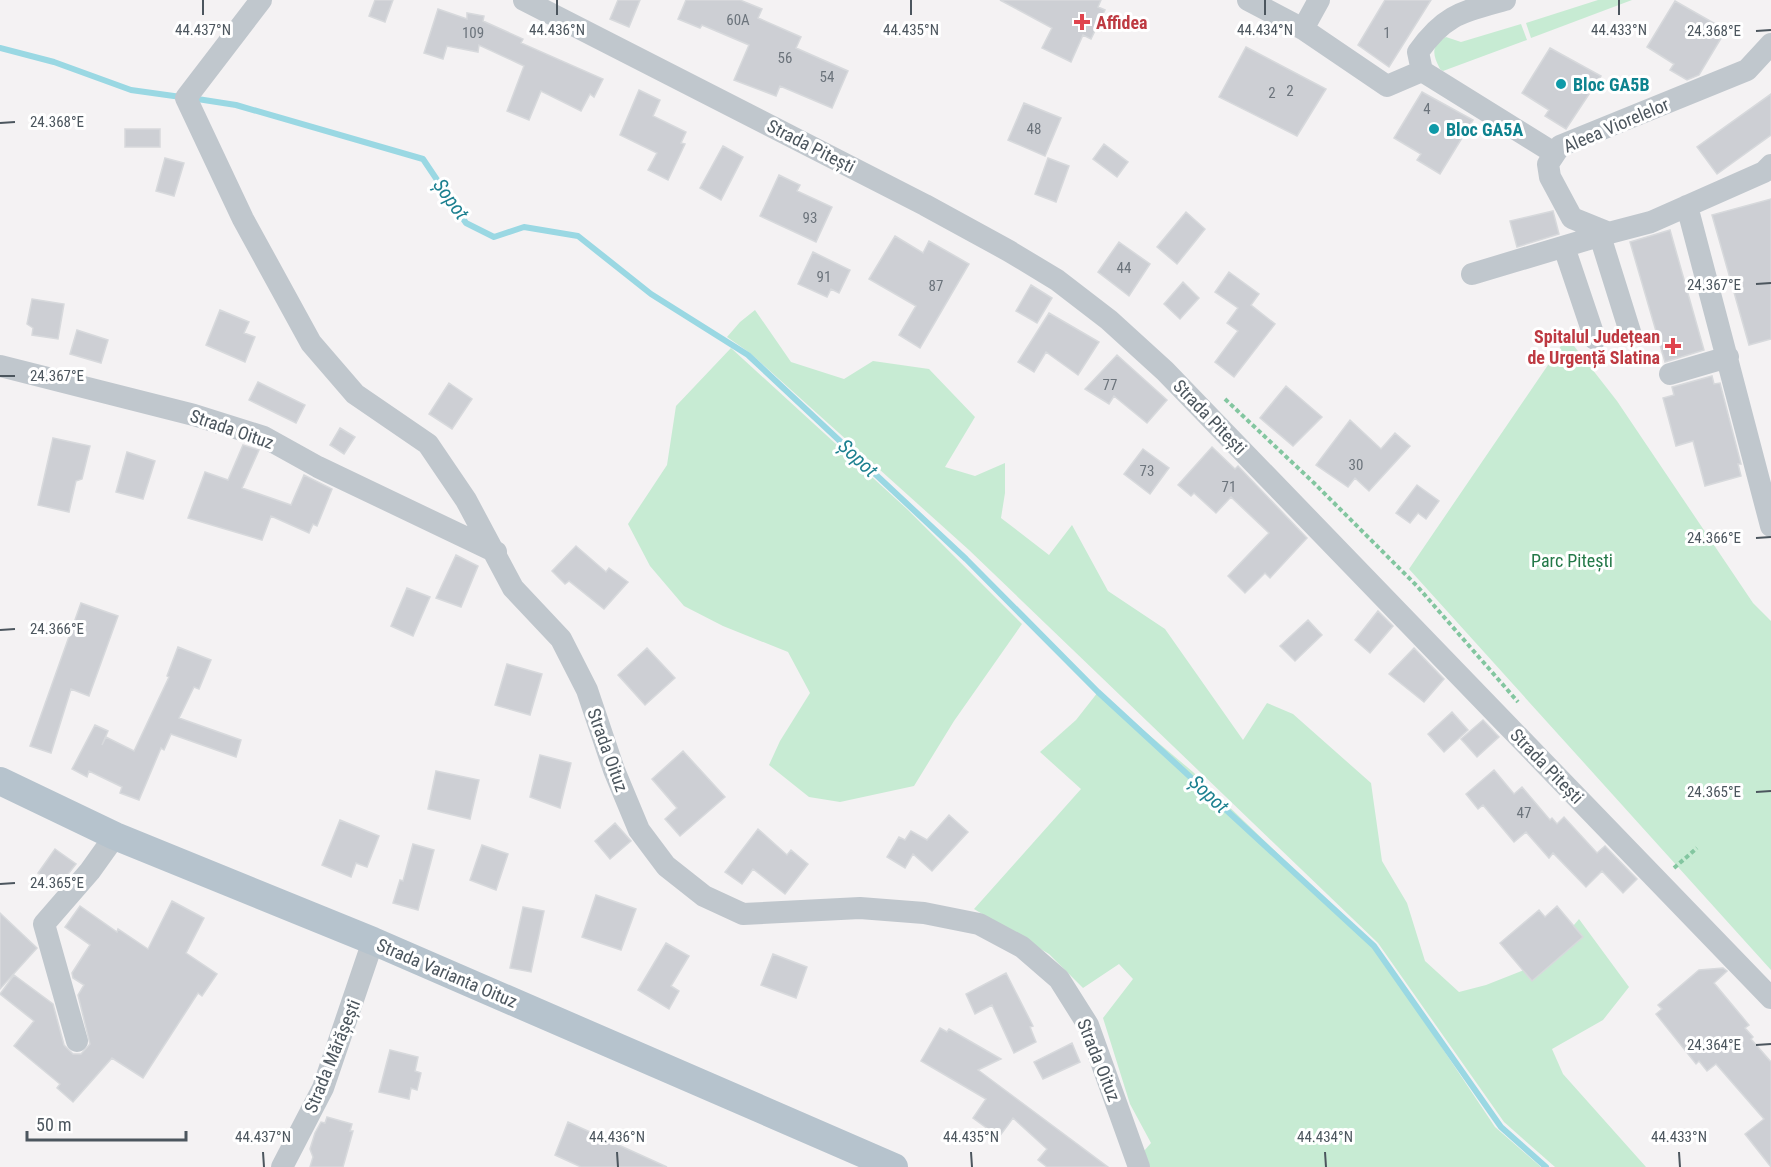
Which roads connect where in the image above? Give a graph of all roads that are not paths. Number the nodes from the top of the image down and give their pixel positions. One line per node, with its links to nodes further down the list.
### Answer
1 (261, 0): 21 (street)
2 (524, 0): 25 (street, Strada Pitești)
3 (1248, 0): 6 (street)
4 (1319, 0): 6 (street)
5 (1505, 0): 8 (street)
6 (1303, 29): 8 (street)
7 (1771, 44): 9 (street, Aleea Viorelelor)
8 (1422, 71): 9 (street)
9 (1554, 153): 12 (street, Aleea Viorelelor)
10 (1771, 165): 11 (street)
11 (1687, 206): 12 (street); 17 (street)
12 (1605, 234): 13 (street); 15 (street)
13 (1564, 247): 14 (street); 16 (street)
14 (1472, 274)
15 (1631, 335)
16 (1595, 339)
17 (1728, 357): 19 (street); 20 (street)
18 (0, 366): 21 (street, Strada Oituz)
19 (1670, 375)
20 (1771, 526)
21 (496, 552): 29 (street, Strada Oituz)
22 (0, 781): 23 (main road, Strada Varianta Oituz)
23 (115, 836): 24 (main road, Strada Varianta Oituz); 26 (street)
24 (373, 941): 27 (street, Strada Mărășești); 28 (main road, Strada Varianta Oituz)
25 (1771, 998)
26 (77, 1041)
27 (282, 1167)
28 (894, 1167)
29 (1139, 1167)

